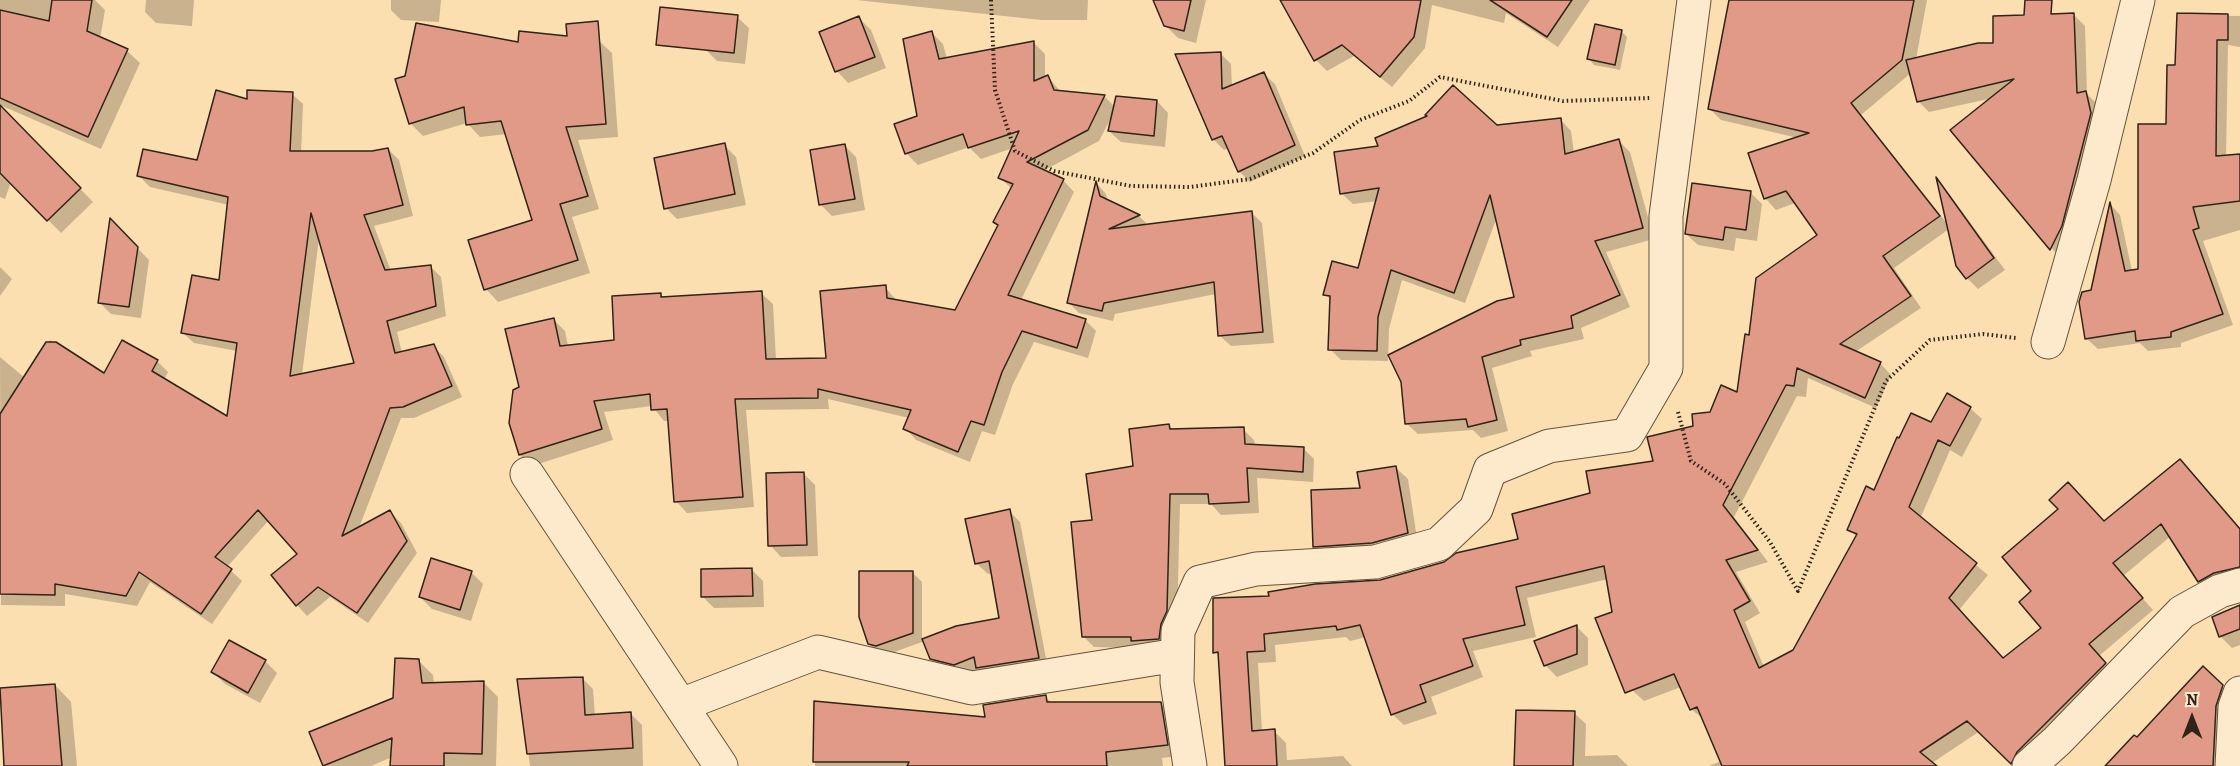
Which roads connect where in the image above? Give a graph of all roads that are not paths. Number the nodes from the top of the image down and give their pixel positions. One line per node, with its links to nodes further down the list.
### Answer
1 (1694, 0): 6 (street)
2 (2138, 0): 3 (street)
3 (2048, 342)
4 (527, 474): 8 (street)
5 (2240, 585): 11 (street)
6 (1178, 655): 8 (street); 10 (street)
7 (2240, 693): 12 (street)
8 (681, 705): 9 (street)
9 (721, 766)
10 (1190, 766)
11 (2029, 766)
12 (2232, 766)

